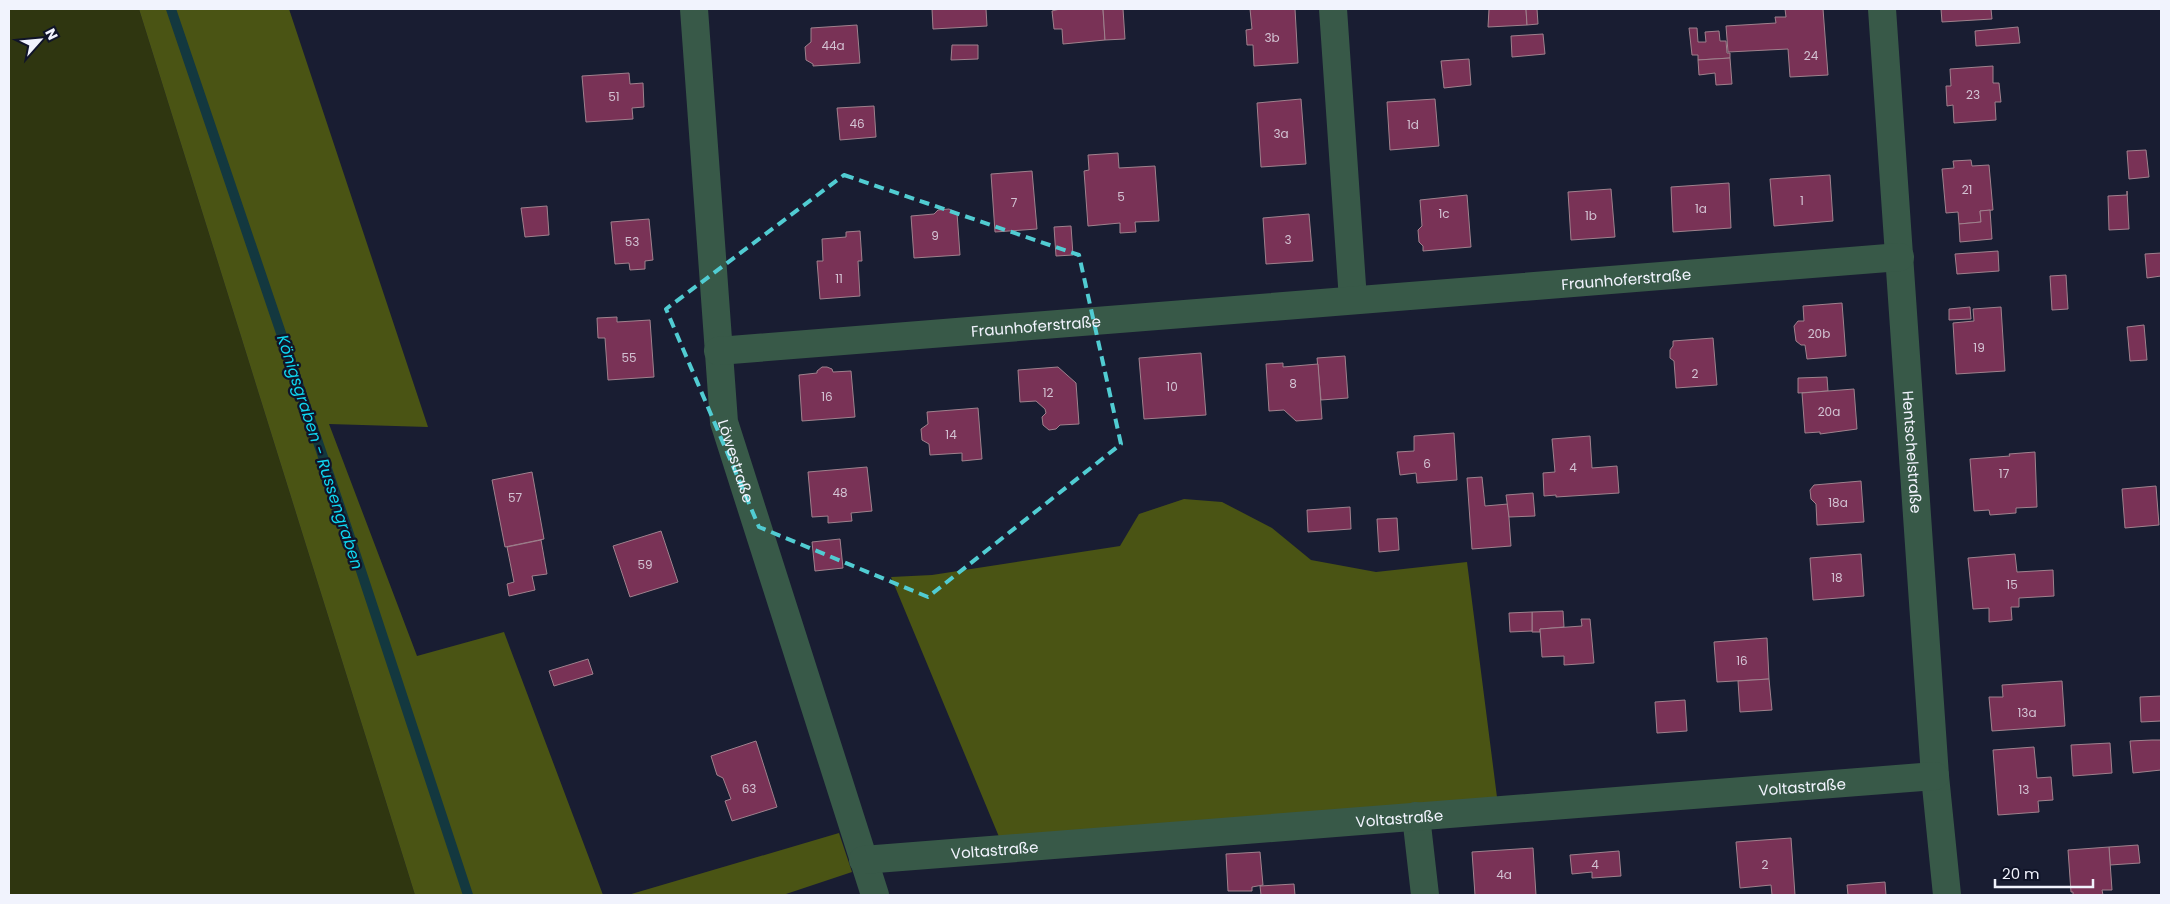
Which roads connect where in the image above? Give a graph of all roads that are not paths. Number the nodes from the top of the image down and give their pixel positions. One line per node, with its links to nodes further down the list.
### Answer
1 (694, 9): 6 (street, Löwestraße)
2 (1333, 9): 5 (street)
3 (1882, 9): 4 (street, Hentschelstraße)
4 (1900, 257): 5 (street, Fraunhoferstraße); 7 (street, Hentschelstraße)
5 (1353, 300): 6 (street, Fraunhoferstraße)
6 (718, 351): 9 (street, Löwestraße)
7 (1935, 776): 8 (street, Voltastraße); 12 (street, Hentschelstraße)
8 (1416, 816): 9 (street, Voltastraße); 11 (street)
9 (863, 860): 10 (street, Löwestraße)
10 (875, 895)
11 (1425, 895)
12 (1947, 895)

